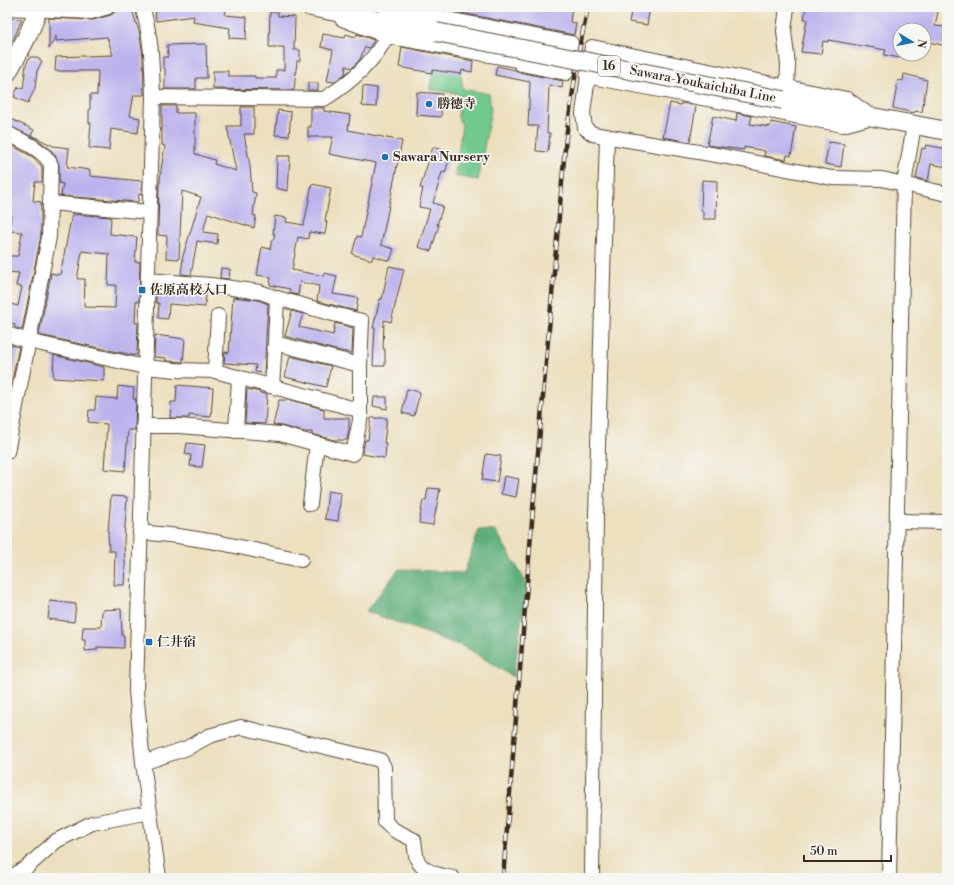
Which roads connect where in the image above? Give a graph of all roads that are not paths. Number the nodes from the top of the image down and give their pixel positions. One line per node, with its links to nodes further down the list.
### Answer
1 (108, 7): 6 (street)
2 (142, 7): 12 (street)
3 (388, 7): 8 (street)
4 (787, 7): 11 (street)
5 (7, 8): 6 (street)
6 (38, 8): 9 (main road)
7 (318, 8): 8 (street); 11 (main road, Sawara-Youkaichiba Line / 16, bridge)
8 (387, 36): 12 (street)
9 (7, 73)
10 (587, 76): 11 (street); 13 (street); 17 (street)
11 (785, 93): 13 (main road, Sawara-Youkaichiba Line / 16)
12 (153, 97): 21 (street)
13 (872, 117): 14 (main road, Sawara-Youkaichiba Line / 16)
14 (914, 125): 15 (main road, Sawara-Youkaichiba Line / 16); 18 (street)
15 (947, 132)
16 (7, 133): 20 (street)
17 (607, 136): 18 (street); 48 (street)
18 (904, 184): 19 (street); 39 (street)
19 (947, 194)
20 (50, 203): 21 (street); 26 (street)
21 (149, 212): 22 (street)
22 (148, 280): 23 (street); 29 (street)
23 (277, 298): 27 (street); 28 (street)
24 (218, 316): 30 (street)
25 (7, 334): 26 (street)
26 (28, 341): 29 (street); 37 (street)
27 (275, 343): 28 (street); 32 (street)
28 (360, 365): 33 (street)
29 (145, 367): 30 (street); 34 (street)
30 (215, 371): 31 (street)
31 (239, 377): 32 (street); 35 (street)
32 (272, 386): 33 (street)
33 (359, 410): 36 (street)
34 (143, 426): 35 (street); 41 (street)
35 (236, 431): 36 (street)
36 (317, 444): 38 (street)
37 (7, 452)
38 (310, 504)
39 (897, 521): 40 (street); 49 (street)
40 (947, 522)
41 (140, 532): 42 (street); 43 (street)
42 (300, 560)
43 (143, 763): 44 (street); 47 (street)
44 (150, 812): 45 (street); 46 (street)
45 (9, 878)
46 (159, 878)
47 (453, 878)
48 (592, 878)
49 (889, 878)

